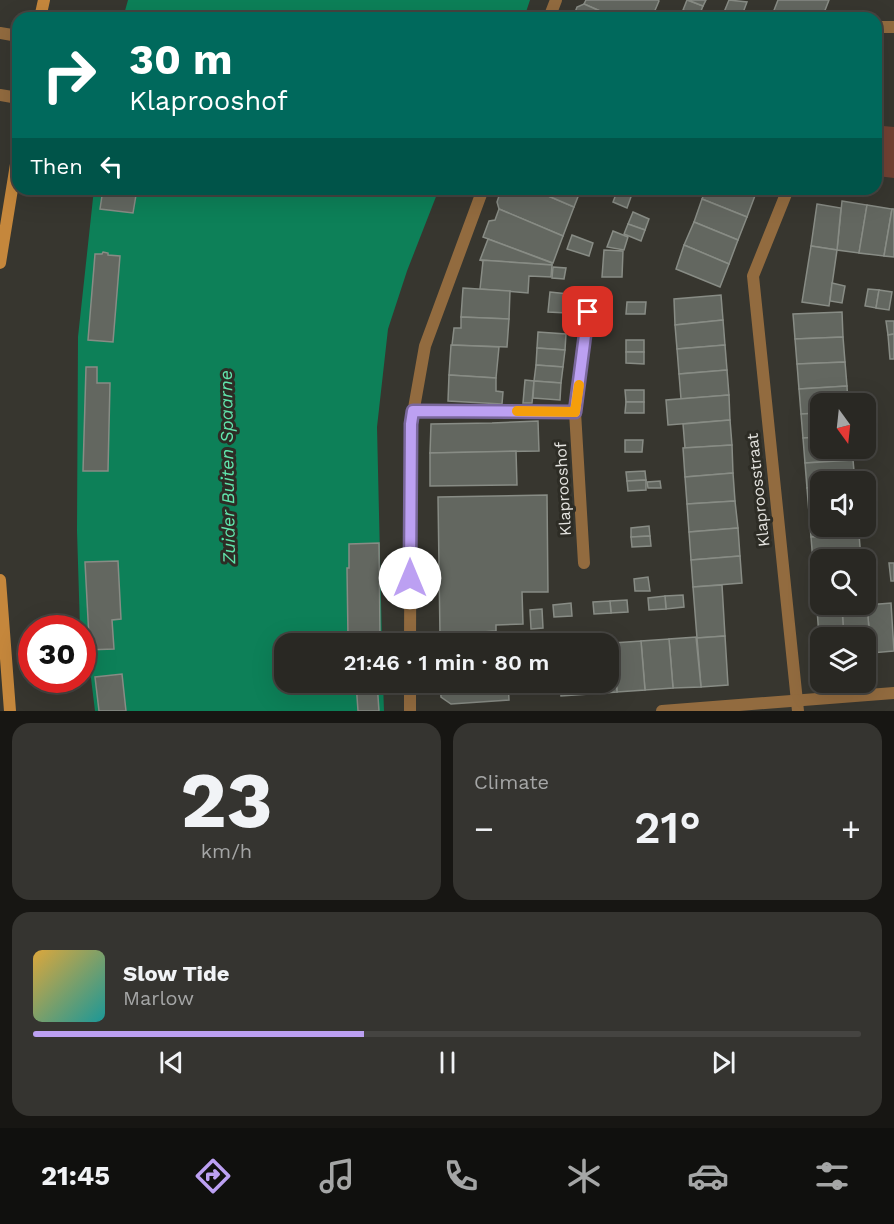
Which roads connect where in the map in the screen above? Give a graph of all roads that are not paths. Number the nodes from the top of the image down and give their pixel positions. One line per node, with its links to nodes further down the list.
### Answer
1 (12, 189): 4 (main road)
2 (481, 195): 6 (street)
3 (786, 195): 13 (street, Klaproosstraat)
4 (0, 263)
5 (588, 312): 7 (street, Klaprooshof)
6 (413, 411): 7 (street); 10 (street)
7 (575, 412): 8 (street, Klaprooshof)
8 (584, 563)
9 (0, 580): 14 (main road)
10 (410, 633)
11 (410, 693): 15 (street)
12 (894, 693): 13 (street)
13 (797, 706): 16 (street)
14 (10, 711)
15 (410, 711)
16 (662, 711)

